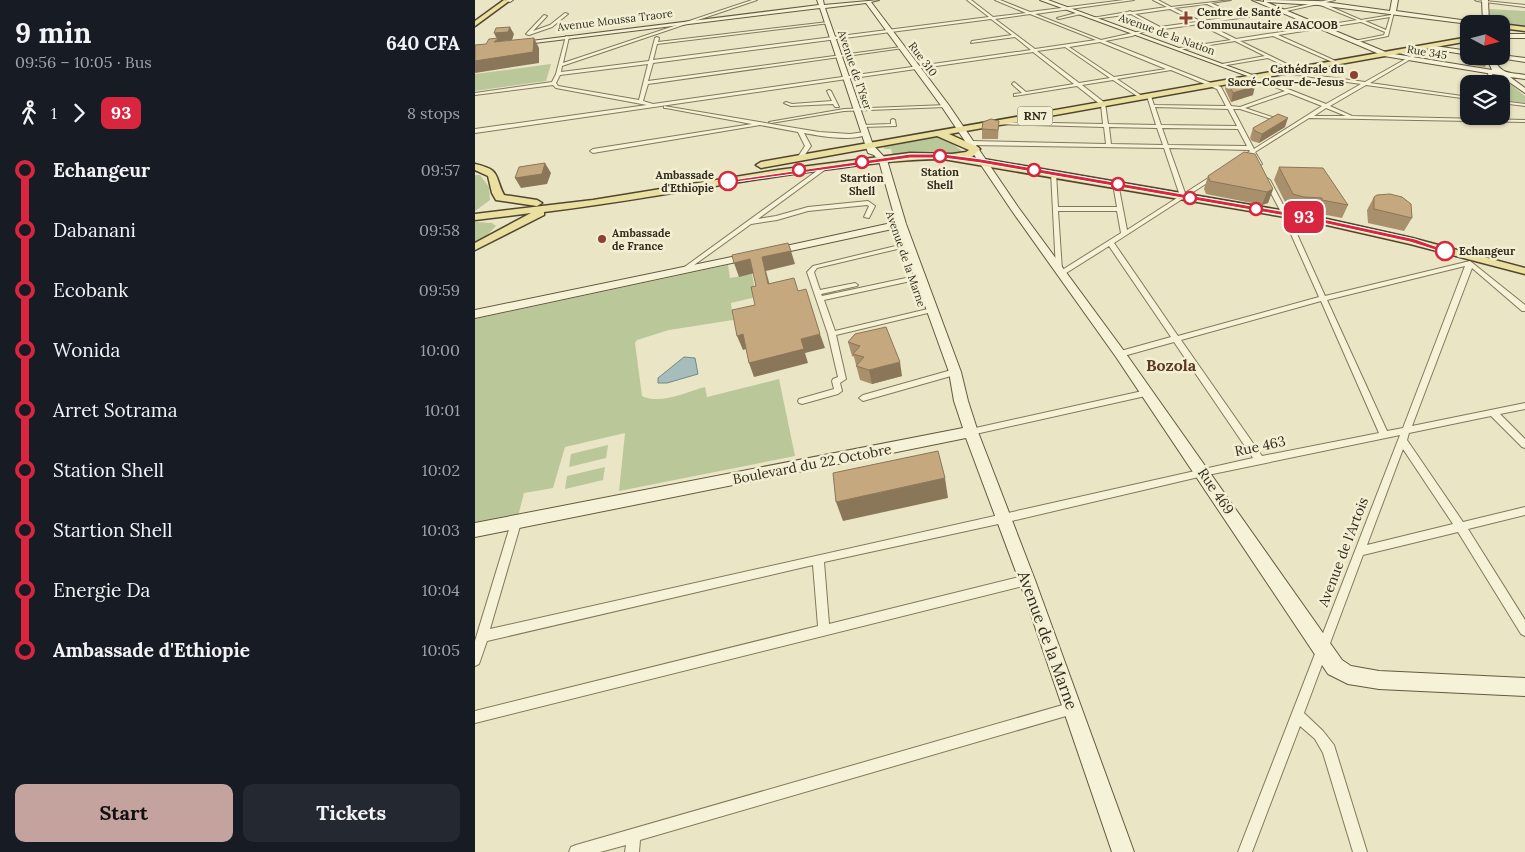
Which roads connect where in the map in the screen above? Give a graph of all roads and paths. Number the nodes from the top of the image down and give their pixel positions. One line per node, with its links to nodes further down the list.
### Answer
1 (508, 0): 20 (main road); 47 (main road)
2 (755, 0): 44 (street)
3 (867, 0): 4 (street, Avenue Moussa Traore); 22 (street, Avenue Moussa Traore); 54 (street, Rue 310)
4 (877, 0)
5 (969, 0): 39 (street)
6 (997, 0): 31 (street)
7 (1043, 0): 27 (street, Avenue de la Nation)
8 (1108, 0): 21 (street)
9 (1132, 0): 21 (street)
10 (1155, 0): 28 (street)
11 (1201, 0): 23 (street)
12 (1229, 0): 23 (street)
13 (1247, 0): 14 (street)
14 (1256, 0): 24 (main road); 30 (street, Rue 345)
15 (1305, 0): 24 (street)
16 (1333, 0): 24 (street)
17 (1395, 0): 35 (street)
18 (1477, 0): 19 (street)
19 (1485, 0): 26 (street); 36 (street)
20 (493, 1): 42 (main road)
21 (1113, 2): 25 (street); 27 (street)
22 (821, 3): 44 (street, Avenue Moussa Traore); 48 (street, Avenue de l'Yser)
23 (1207, 3): 28 (street); 38 (street)
24 (1315, 3): 30 (street); 35 (street); 43 (street)
25 (1119, 6)
26 (1525, 6)
27 (1067, 8): 31 (street); 32 (street, Avenue de la Nation)
28 (1170, 8): 33 (street); 46 (street)
29 (1125, 9): 33 (street)
30 (1281, 11): 38 (street); 49 (street, Rue 345)
31 (1030, 13): 39 (street); 65 (street)
32 (1080, 13): 40 (street); 41 (street, Avenue de la Nation)
33 (1131, 13): 41 (street); 52 (street)
34 (566, 14): 57 (street)
35 (1392, 14): 43 (street); 45 (street); 55 (street)
36 (1486, 15)
37 (545, 16): 57 (street)
38 (1238, 17): 46 (street)
39 (992, 18): 54 (street); 59 (street)
40 (1059, 18)
41 (1094, 18): 56 (street, Avenue de la Nation)
42 (475, 20)
43 (1360, 20): 49 (street); 55 (street)
44 (691, 21): 51 (street, Avenue Moussa Traore)
45 (1460, 21)
46 (1200, 22): 52 (street); 64 (street)
47 (475, 24)
48 (828, 24): 63 (street, Avenue de l'Yser); 71 (street)
49 (1319, 27): 58 (street); 69 (street, Rue 345)
50 (1510, 27): 53 (main road)
51 (661, 28): 62 (street, Avenue Moussa Traore); 71 (street); 88 (street)
52 (1159, 28): 56 (street)
53 (1525, 29)
54 (889, 32): 63 (street); 75 (street, Rue 310)
55 (1388, 32): 69 (street)
56 (1137, 33): 65 (street); 76 (street, Avenue de la Nation)
57 (528, 34): 67 (street)
58 (1275, 34): 64 (street); 87 (street)
59 (1015, 36): 68 (street); 77 (street)
60 (1510, 36): 61 (street)
61 (1525, 36)
62 (567, 37): 67 (street, Avenue Moussa Traore); 88 (street)
63 (833, 39): 80 (street, Avenue de l'Yser); 86 (street)
64 (1236, 40): 76 (street); 82 (street)
65 (1100, 41): 73 (street); 92 (street)
66 (1460, 41): 74 (main road, RN7)
67 (523, 42): 70 (street, Avenue Moussa Traore)
68 (972, 42)
69 (1354, 42): 72 (street, Rue 345)
70 (514, 43)
71 (656, 43): 86 (street)
72 (1362, 45): 78 (main road); 81 (street, Rue 345)
73 (1066, 46): 77 (street); 102 (street)
74 (1428, 47): 78 (main road, RN7); 79 (street)
75 (901, 48): 80 (street); 91 (street, Rue 310)
76 (1179, 49): 89 (street, Avenue de la Nation)
77 (1034, 50): 91 (street); 107 (street)
78 (1400, 52): 81 (main road, RN7); 83 (street)
79 (1460, 52)
80 (838, 55): 101 (street, Avenue de l'Yser); 103 (street)
81 (1386, 55): 83 (street, Rue 345); 87 (main road, RN7)
82 (1269, 57): 89 (street); 93 (street)
83 (1405, 59): 94 (street, Rue 345); 105 (street)
84 (1510, 59): 85 (street)
85 (1525, 60)
86 (650, 63): 96 (street); 103 (street)
87 (1337, 63): 93 (main road, RN7)
88 (560, 65): 96 (street)
89 (1222, 65): 99 (street, Avenue de la Nation)
90 (1492, 65): 94 (street)
91 (916, 67): 101 (street); 125 (street, Rue 310)
92 (1172, 69): 102 (street); 108 (street)
93 (1295, 70): 95 (main road, RN7)
94 (1492, 70): 97 (main road); 98 (street)
95 (1284, 72): 99 (main road, RN7); 105 (street)
96 (558, 74): 106 (street)
97 (1503, 74): 100 (street); 111 (street)
98 (1492, 75)
99 (1255, 77): 108 (main road, RN7); 110 (street)
100 (1525, 77)
101 (846, 78): 123 (street); 130 (street, Avenue de l'Yser)
102 (1114, 79): 107 (street); 116 (street)
103 (645, 82): 118 (street)
104 (1014, 83): 112 (street)
105 (1364, 83): 117 (street); 127 (street)
106 (555, 85): 113 (street); 118 (street)
107 (1078, 85): 112 (street); 122 (street)
108 (1212, 85): 115 (main road, RN7); 128 (street)
109 (829, 91): 119 (street)
110 (1290, 91): 127 (street); 129 (street)
111 (1525, 91)
112 (1025, 93): 114 (street)
113 (475, 94)
114 (1016, 95)
115 (1149, 96): 116 (main road, RN7); 126 (street)
116 (1140, 97): 122 (main road, RN7)
117 (1460, 97)
118 (641, 101): 123 (street)
119 (835, 102): 120 (street); 131 (street)
120 (786, 103)
121 (1510, 103): 124 (street)
122 (1103, 104): 139 (main road, RN7); 140 (street)
123 (657, 105): 138 (street); 147 (street)
124 (1525, 105)
125 (945, 106): 130 (street); 144 (street, Rue 310)
126 (1153, 106): 128 (street); 141 (street)
127 (1326, 106): 132 (street); 133 (street)
128 (1230, 108): 129 (street); 143 (street)
129 (1240, 108): 142 (street)
130 (856, 109): 131 (street); 146 (street, Avenue de l'Yser)
131 (843, 110): 138 (street)
132 (1309, 117): 133 (street); 142 (street)
133 (1355, 118): 134 (street)
134 (1460, 118)
135 (893, 120): 146 (street)
136 (1510, 120): 137 (street)
137 (1525, 121)
138 (765, 123): 145 (street); 154 (street)
139 (994, 123): 140 (street); 144 (main road, RN7)
140 (1106, 126): 141 (street); 151 (street)
141 (1159, 126): 143 (street); 152 (street)
142 (1294, 126): 153 (street)
143 (1240, 128): 153 (street)
144 (961, 129): 148 (main road, RN7); 150 (street, Rue 310)
145 (799, 130): 146 (street); 157 (street)
146 (864, 130): 149 (street, Avenue de l'Yser)
147 (475, 131)
148 (939, 134): 149 (main road, RN7); 150 (main road)
149 (870, 146): 157 (main road, RN7); 158 (street, Avenue de la Marne)
150 (973, 146): 151 (street); 155 (main road); 159 (street, Rue 469)
151 (1109, 146): 152 (street)
152 (1166, 147): 153 (street); 167 (street)
153 (1252, 150): 156 (street); 172 (street)
154 (593, 151)
155 (943, 156): 158 (main road); 159 (main road)
156 (1245, 157)
157 (800, 158): 166 (main road, RN7)
158 (878, 160): 160 (main road); 176 (street, Avenue de la Marne)
159 (981, 161): 164 (main road); 184 (street, Rue 469)
160 (827, 166): 166 (main road); 175 (street)
161 (475, 167): 168 (main road)
162 (475, 172): 173 (main road)
163 (1222, 172): 167 (street)
164 (1053, 173): 165 (main road); 170 (street)
165 (1116, 184): 167 (main road); 171 (street)
166 (608, 196): 168 (main road, RN7); 169 (main road)
167 (1183, 197): 172 (main road); 177 (street)
168 (537, 203): 173 (main road, RN7)
169 (549, 208): 173 (main road); 179 (main road)
170 (1055, 209): 171 (street); 184 (street)
171 (1120, 209): 177 (street)
172 (1285, 214): 182 (main road); 188 (street)
173 (475, 216): 179 (main road)
174 (867, 216): 175 (street)
175 (749, 223): 183 (street)
176 (898, 224): 180 (street, Avenue de la Marne); 183 (street)
177 (1125, 233): 178 (street)
178 (1110, 242): 184 (street); 193 (street)
179 (475, 246)
180 (905, 246): 185 (street, Avenue de la Marne); 187 (street)
181 (1470, 263): 188 (street); 189 (street); 201 (street, Avenue de l'Artois)
182 (1525, 271)
183 (681, 272): 191 (street)
184 (1060, 272): 194 (street, Rue 469)
185 (916, 278): 187 (street); 190 (street, Avenue de la Marne)
186 (855, 284): 187 (street)
187 (819, 296): 192 (street)
188 (1321, 299): 193 (street); 203 (street)
189 (1525, 309)
190 (928, 311): 192 (street); 195 (street, Avenue de la Marne)
191 (475, 314)
192 (831, 334): 198 (street)
193 (1176, 339): 194 (street); 206 (street)
194 (1120, 354): 196 (street, Rue 469)
195 (952, 373): 197 (street); 202 (street, Avenue de la Marne)
196 (1147, 393): 202 (street, Boulevard du 22 Octobre); 207 (street, Rue 469)
197 (863, 398)
198 (803, 401)
199 (1525, 406): 200 (street, Rue 463)
200 (1492, 412): 201 (street, Rue 463); 205 (street)
201 (1406, 429): 203 (street, Rue 463); 204 (street, Avenue de l'Artois)
202 (971, 432): 209 (street, Avenue de la Marne); 210 (street, Boulevard du 22 Octobre)
203 (1384, 434): 206 (street, Rue 463)
204 (1402, 440): 211 (street); 213 (street, Avenue de l'Artois)
205 (1525, 445)
206 (1259, 460): 207 (street, Rue 463)
207 (1203, 472): 209 (street, Rue 463); 219 (street, Rue 469)
208 (1525, 512): 211 (street)
209 (1003, 519): 214 (street, Rue 463); 215 (street, Avenue de la Marne)
210 (516, 523): 212 (street, Boulevard du 22 Octobre); 218 (street)
211 (1460, 526): 213 (street); 216 (street)
212 (475, 530)
213 (1359, 552): 219 (street, Avenue de l'Artois)
214 (818, 559): 217 (street); 218 (street, Rue 463)
215 (1027, 580): 217 (street); 222 (street, Avenue de la Marne)
216 (1525, 630)
217 (824, 631): 224 (street)
218 (482, 636): 220 (street)
219 (1322, 649): 221 (street, Rue 469); 223 (street, Avenue de l'Artois)
220 (475, 660)
221 (1525, 687)
222 (1073, 708): 225 (street); 228 (street, Avenue de la Marne)
223 (1297, 715): 229 (street, Avenue de l'Artois); 230 (street)
224 (475, 717)
225 (634, 836): 226 (street); 227 (street)
226 (577, 852)
227 (632, 852)
228 (1123, 852)
229 (1245, 852)
230 (1360, 852)

